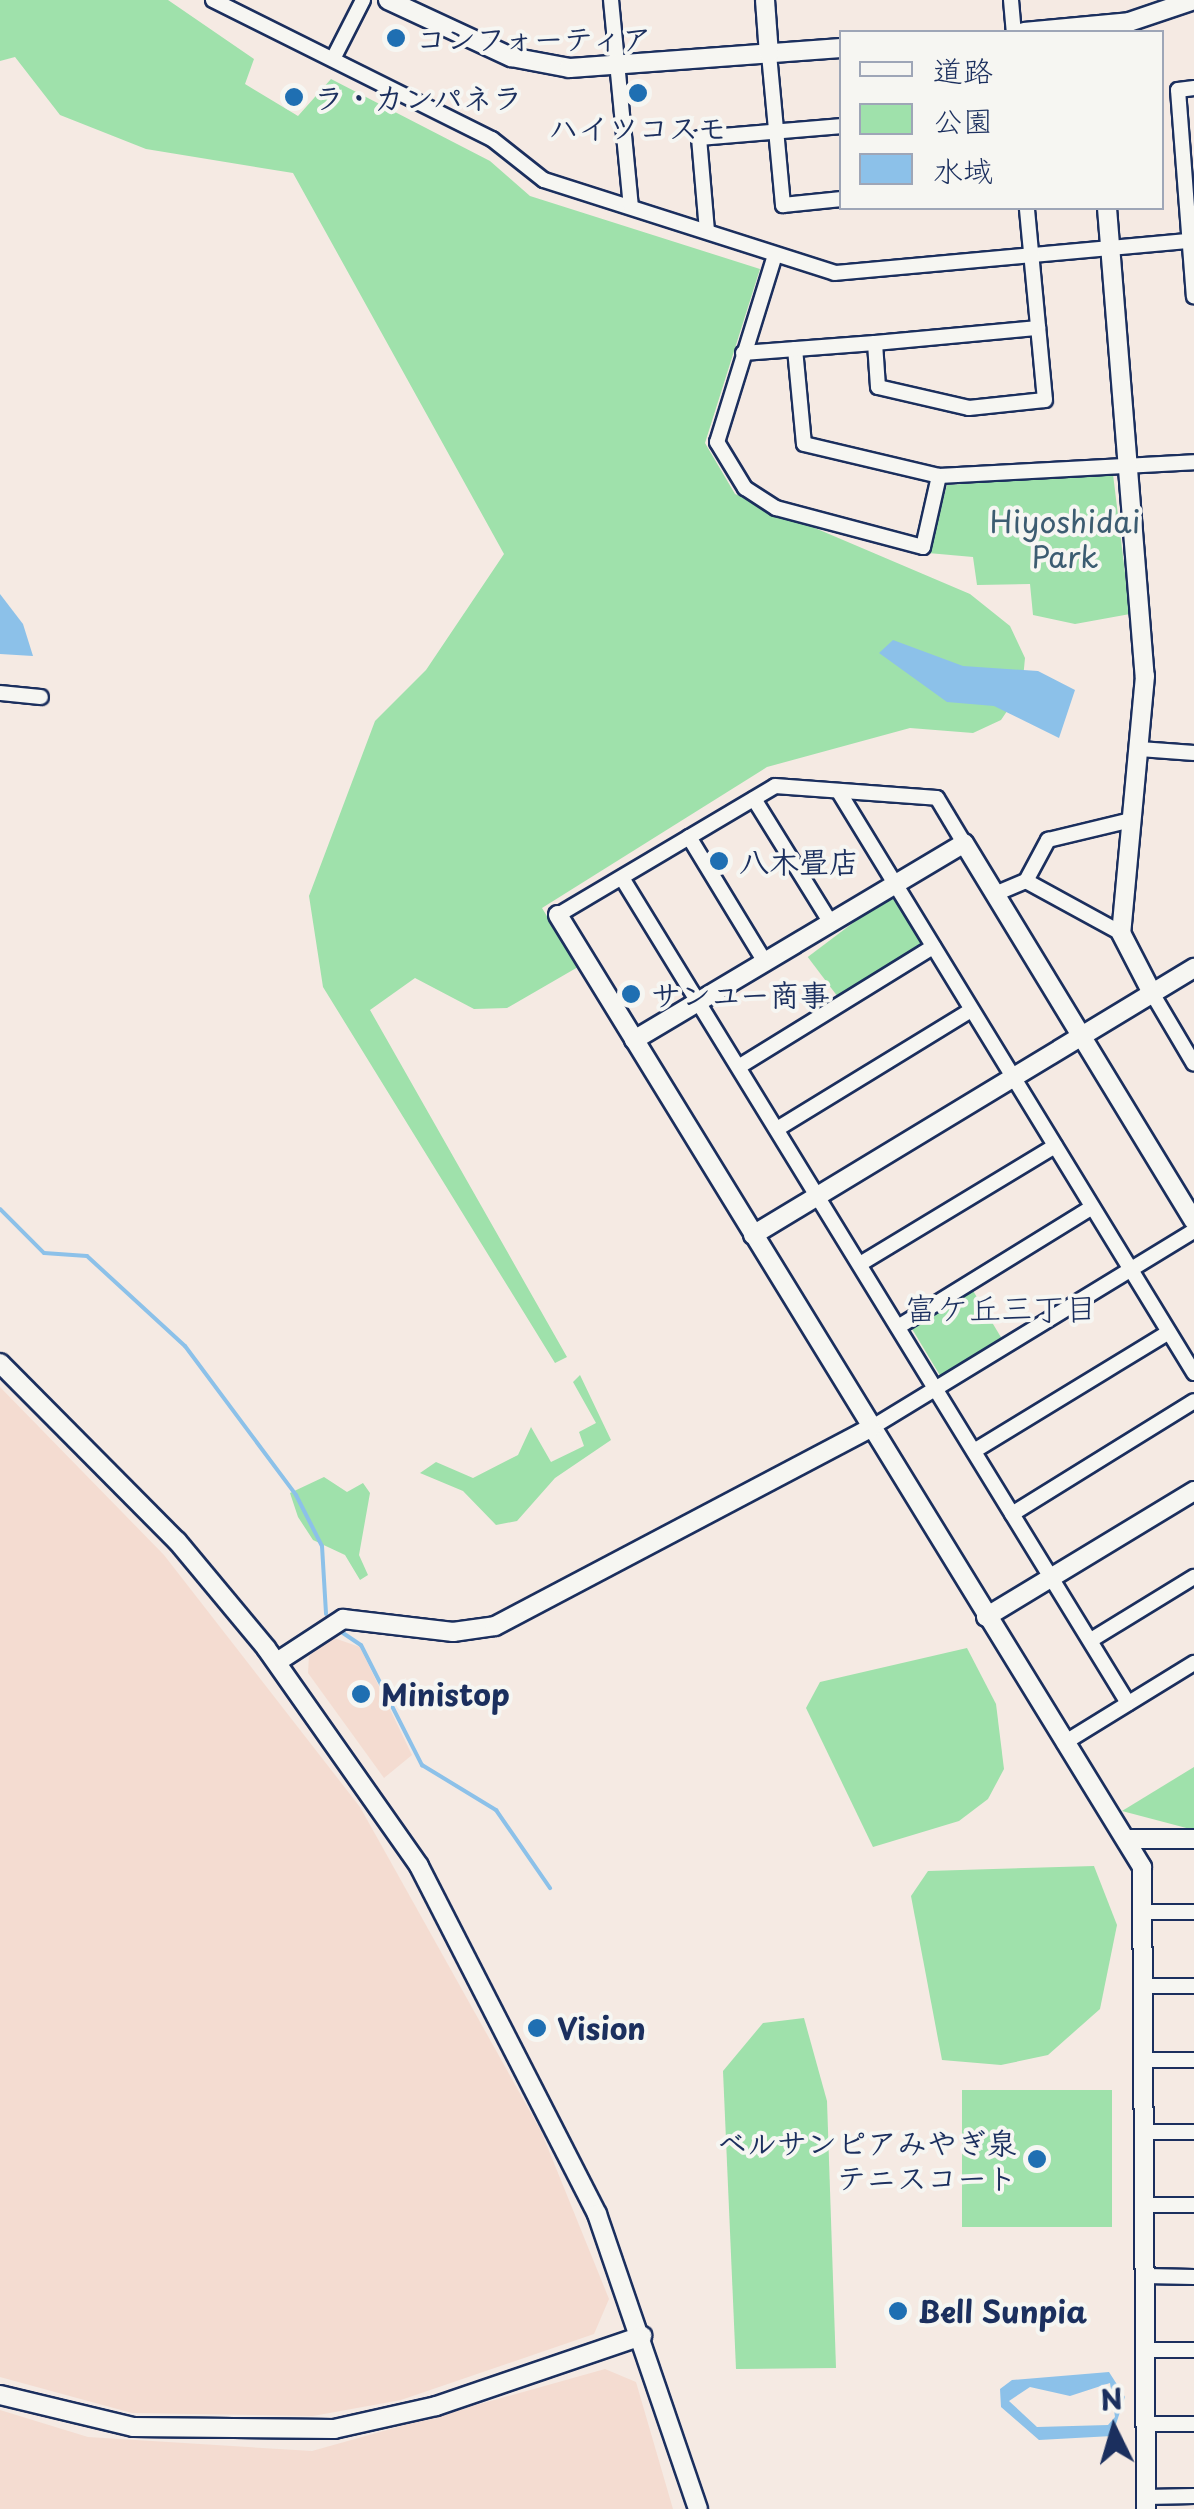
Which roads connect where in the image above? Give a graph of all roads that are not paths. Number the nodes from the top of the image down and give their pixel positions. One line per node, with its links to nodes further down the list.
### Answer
1 (214, 0): 12 (street)
2 (363, 0): 12 (street)
3 (388, 0): 13 (street)
4 (612, 0): 13 (street)
5 (765, 0): 11 (street)
6 (1011, 0): 9 (street)
7 (1194, 0): 8 (street)
8 (1092, 29)
9 (1014, 30)
10 (839, 48): 11 (street)
11 (769, 54): 13 (street); 16 (street)
12 (333, 59): 18 (street)
13 (618, 67): 18 (street)
14 (1194, 88): 22 (street)
15 (839, 126): 16 (street)
16 (777, 132): 17 (street); 21 (street)
17 (839, 199)
18 (631, 206): 21 (street)
19 (1027, 210): 25 (street)
20 (1107, 210): 23 (street)
21 (707, 231): 24 (street)
22 (1189, 241): 23 (street); 26 (street)
23 (1111, 250): 25 (street); 32 (street)
24 (775, 255): 25 (street); 30 (street)
25 (1031, 256): 27 (street)
26 (1194, 296)
27 (1038, 328): 28 (street); 28 (street)
28 (875, 343): 29 (street)
29 (795, 350): 30 (street); 33 (street)
30 (743, 352): 33 (street)
31 (1194, 462): 32 (street)
32 (1130, 468): 33 (street); 36 (street)
33 (939, 476)
34 (0, 692): 35 (street)
35 (41, 697)
36 (1140, 749): 37 (street); 40 (street)
37 (1194, 752)
38 (839, 792): 39 (street); 42 (street); 45 (street)
39 (754, 799): 41 (street); 48 (street)
40 (1131, 820): 44 (street); 49 (street)
41 (689, 837): 43 (street); 51 (street)
42 (964, 843): 45 (street); 46 (street)
43 (622, 878): 47 (street); 54 (street)
44 (1026, 881): 46 (street); 49 (street)
45 (896, 884): 48 (street); 50 (street)
46 (995, 894): 56 (street)
47 (558, 916): 57 (street)
48 (831, 923): 51 (street)
49 (1121, 932): 53 (street)
50 (933, 947): 55 (street); 59 (street)
51 (765, 962): 54 (street)
52 (1194, 968): 53 (street)
53 (1152, 993): 56 (street); 58 (street)
54 (700, 1002): 57 (street); 59 (street)
55 (972, 1010): 60 (street); 61 (street)
56 (1082, 1036): 60 (street); 65 (street)
57 (634, 1040): 67 (street)
58 (1193, 1061)
59 (740, 1066): 61 (street)
60 (1014, 1078): 62 (street); 63 (street)
61 (777, 1129): 63 (street)
62 (1054, 1146): 64 (street); 68 (street)
63 (818, 1196): 67 (street); 68 (street)
64 (1092, 1207): 69 (street); 70 (street)
65 (1194, 1221)
66 (1194, 1231): 69 (street)
67 (753, 1235): 76 (street)
68 (860, 1264): 70 (street)
69 (1131, 1269): 71 (street); 74 (street)
70 (898, 1328): 74 (street)
71 (1169, 1332): 73 (street); 77 (street)
72 (0, 1363): 84 (street)
73 (1194, 1373)
74 (936, 1390): 76 (street); 77 (street)
75 (1194, 1402): 79 (street)
76 (871, 1428): 82 (street); 84 (street)
77 (974, 1451): 79 (street)
78 (1194, 1491): 81 (street)
79 (1012, 1514): 81 (street)
80 (1194, 1577): 83 (street)
81 (1051, 1578): 82 (street); 83 (street)
82 (986, 1617): 87 (street)
83 (1091, 1640): 86 (street)
84 (277, 1662): 102 (street)
85 (1194, 1663): 86 (street)
86 (1128, 1703): 87 (street)
87 (1064, 1743): 88 (street)
88 (1126, 1839): 89 (street); 90 (street)
89 (1194, 1839)
90 (1144, 1912): 91 (street); 92 (street)
91 (1194, 1912)
92 (1144, 1986): 93 (street); 94 (street)
93 (1194, 1986)
94 (1143, 2060): 95 (street); 96 (street)
95 (1194, 2060)
96 (1144, 2132): 97 (street); 99 (street)
97 (1194, 2132)
98 (1194, 2205): 99 (street)
99 (1144, 2206): 100 (street)
100 (1144, 2276): 101 (street); 103 (street)
101 (1194, 2277)
102 (642, 2336): 105 (street); 110 (street)
103 (1146, 2350): 104 (street); 106 (street)
104 (1194, 2350)
105 (0, 2394)
106 (1146, 2424): 107 (street); 109 (street)
107 (1194, 2424)
108 (1194, 2496): 109 (street)
109 (1146, 2503)
110 (698, 2509)

